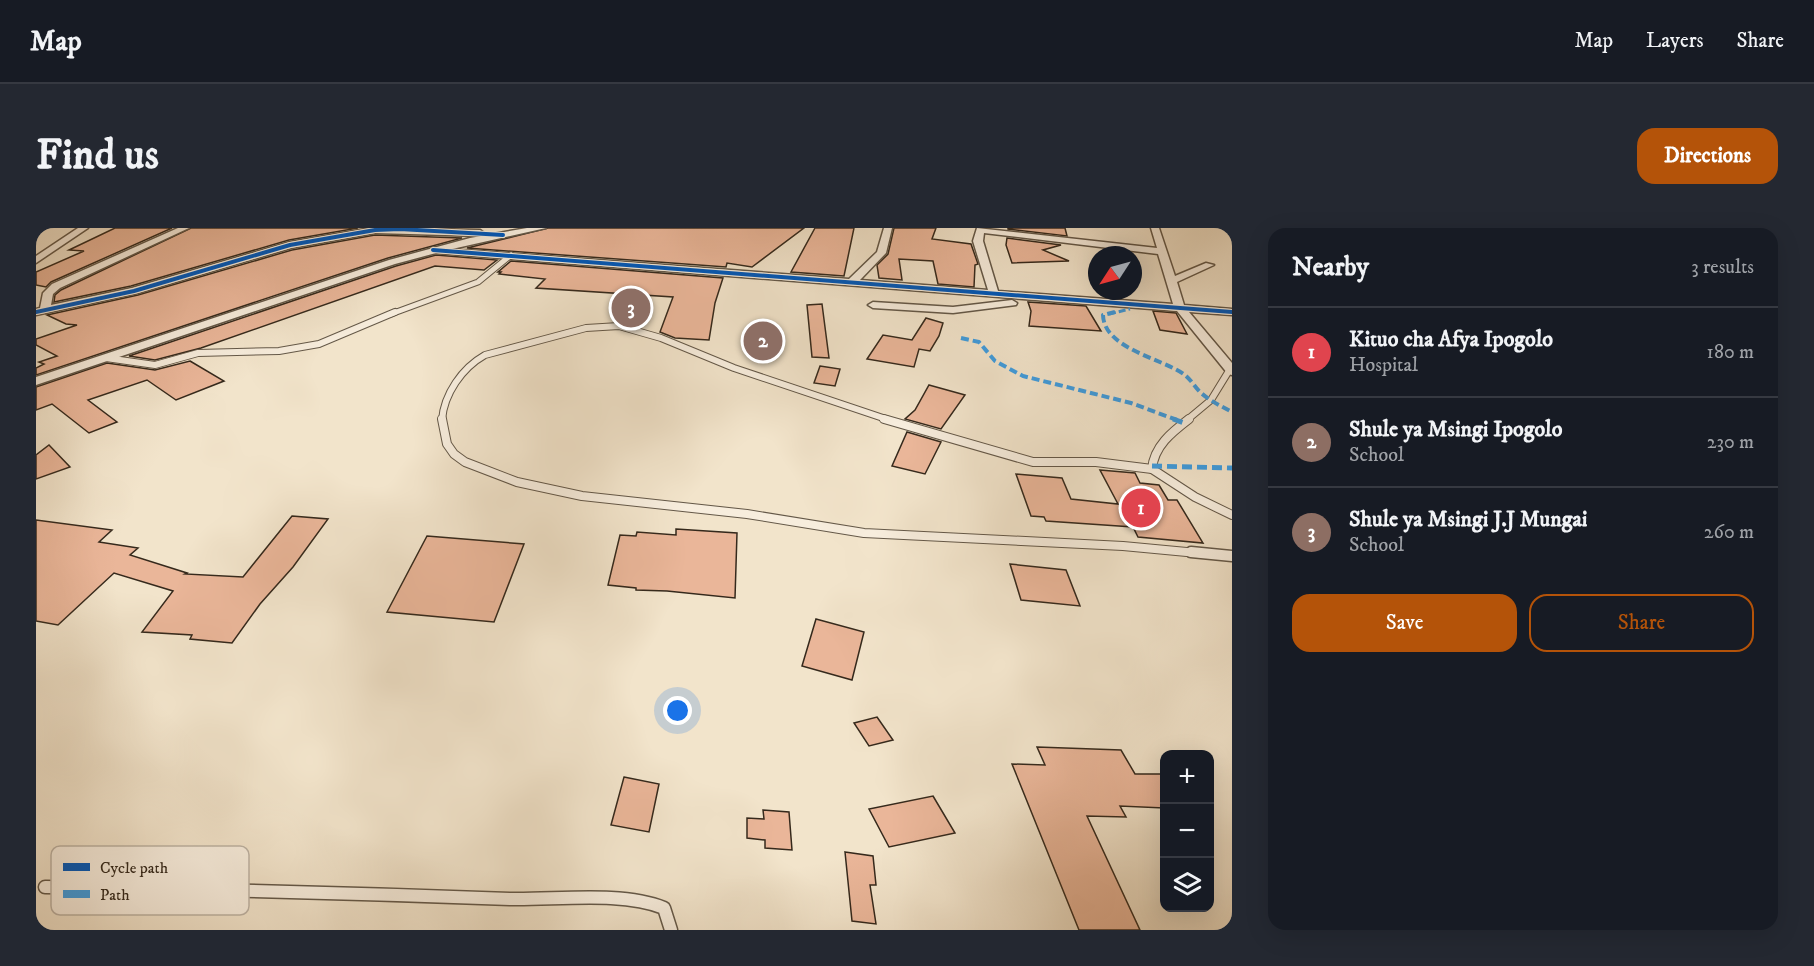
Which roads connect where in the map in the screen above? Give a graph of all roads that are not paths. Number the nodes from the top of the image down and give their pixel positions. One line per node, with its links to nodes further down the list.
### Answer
1 (84, 228): 13 (street)
2 (185, 228): 21 (street)
3 (542, 228): 9 (street)
4 (888, 228): 16 (street)
5 (1035, 228): 8 (street)
6 (1155, 228): 11 (street)
7 (981, 229): 8 (street); 17 (street)
8 (1008, 233): 11 (street)
9 (502, 235): 10 (street); 21 (street)
10 (433, 250): 12 (street); 23 (street)
11 (1162, 252): 15 (street)
12 (511, 255): 16 (street); 23 (lane)
13 (36, 260)
14 (1209, 265): 15 (street)
15 (1171, 280): 20 (street)
16 (851, 283): 17 (street)
17 (994, 294): 18 (street)
18 (1031, 297): 19 (street); 20 (street)
19 (873, 305)
20 (1180, 308): 22 (street); 24 (street)
21 (41, 311)
22 (1232, 312)
23 (106, 358): 25 (street)
24 (1231, 370): 26 (lane)
25 (36, 381)
26 (1152, 469): 27 (lane); 28 (lane)
27 (1232, 515)
28 (1232, 556)
29 (45, 887): 30 (lane)
30 (51, 887)
31 (249, 891): 32 (lane)
32 (671, 930)

